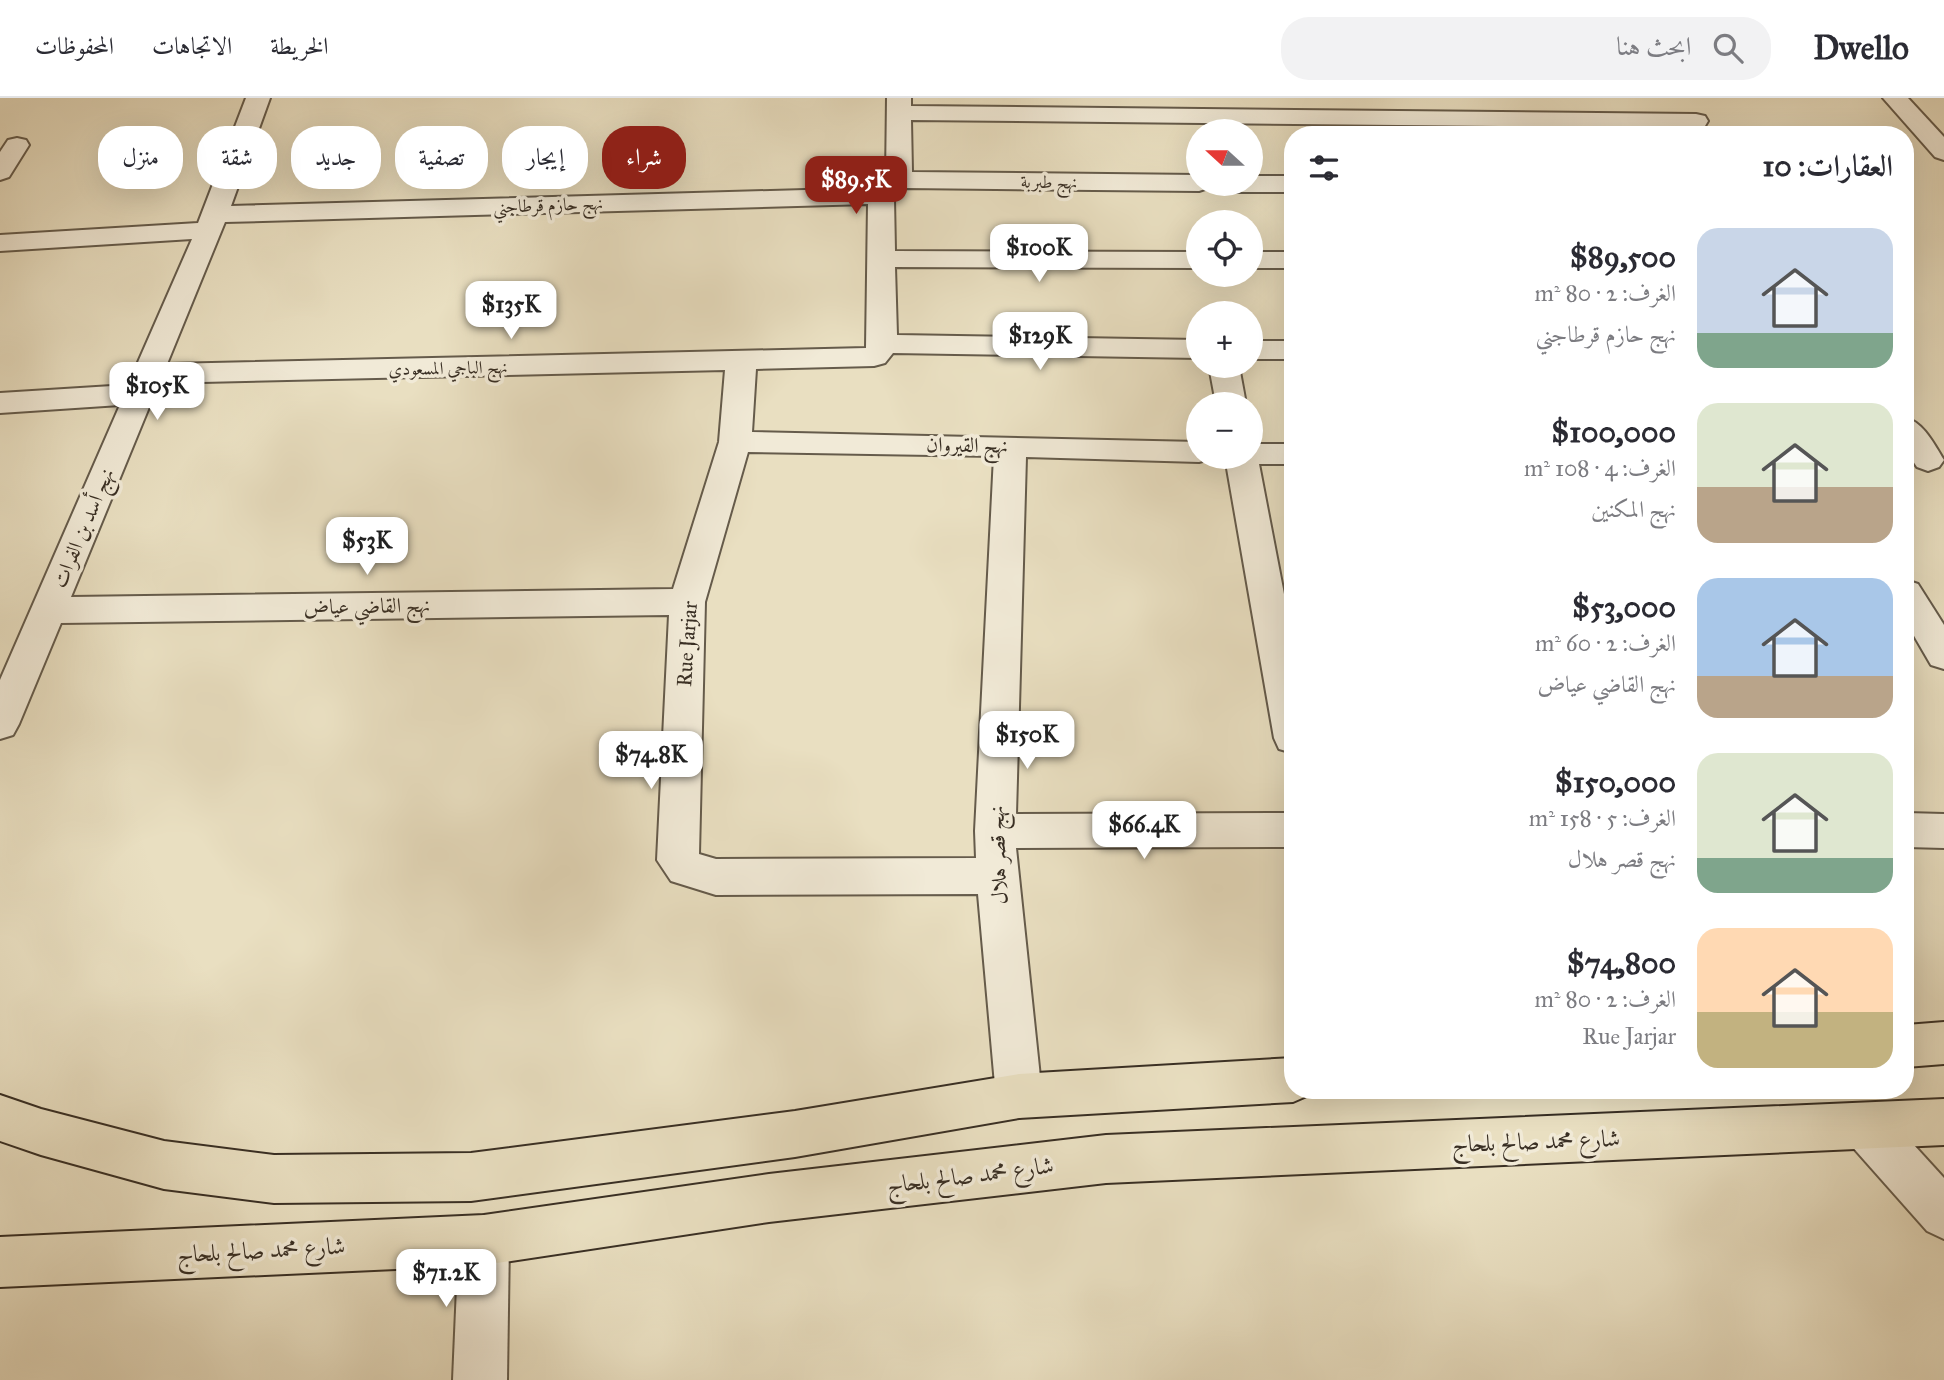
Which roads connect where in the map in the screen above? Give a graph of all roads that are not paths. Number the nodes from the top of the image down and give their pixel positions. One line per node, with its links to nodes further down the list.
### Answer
1 (258, 98): 16 (street, نهج أسد بن الفرات)
2 (1680, 98): 8 (street)
3 (1895, 98): 10 (street)
4 (900, 106): 5 (street); 15 (street)
5 (1284, 108): 6 (street); 7 (street)
6 (1289, 126)
7 (1658, 126)
8 (1699, 126)
9 (17, 145): 11 (street)
10 (1944, 152)
11 (0, 172)
12 (1186, 183): 15 (street, نهج طبربة)
13 (1264, 184): 14 (street)
14 (1284, 184)
15 (890, 188): 16 (street, نهج حازم قرطاجني); 18 (street)
16 (212, 222): 17 (street, نهج حازم قرطاجني); 27 (street, نهج أسد بن الفرات)
17 (0, 243)
18 (880, 259): 19 (street); 23 (street)
19 (1186, 260)
20 (1263, 260): 21 (street)
21 (1284, 260)
22 (1186, 349): 23 (street, نهج الباجي المسعودي)
23 (878, 350): 26 (street, نهج الباجي المسعودي)
24 (1263, 350): 25 (street)
25 (1284, 350)
26 (741, 362): 27 (street, نهج الباجي المسعودي); 30 (street, Rue Jarjar)
27 (145, 384): 28 (street, نهج الباجي المسعودي); 39 (street, نهج أسد بن الفرات)
28 (0, 403)
29 (1914, 441): 35 (street)
30 (735, 442): 31 (street, نهج القيروان); 37 (street, Rue Jarjar)
31 (1010, 446): 32 (street, نهج القيروان); 45 (street, نهج قصر هلال)
32 (1186, 452)
33 (1263, 454): 34 (street)
34 (1284, 454)
35 (1926, 460)
36 (1243, 469): 41 (street)
37 (687, 601): 39 (street, نهج القاضي عياض); 47 (street, Rue Jarjar)
38 (1914, 606): 40 (street)
39 (47, 610): 42 (street, نهج أسد بن الفرات)
40 (1944, 655)
41 (1284, 689)
42 (0, 724)
43 (1284, 830): 45 (street)
44 (1914, 830): 46 (street)
45 (995, 831): 47 (street, نهج قصر هلال)
46 (1944, 831)
47 (997, 876): 51 (street, نهج قصر هلال)
48 (1944, 1043): 49 (main road)
49 (1914, 1045)
50 (1284, 1081): 51 (main road)
51 (1019, 1096): 52 (main road)
52 (0, 1118)
53 (1944, 1122): 54 (main road, شارع محمد صالح بلحاج)
54 (1866, 1127): 55 (street); 56 (main road, شارع محمد صالح بلحاج)
55 (1944, 1214)
56 (484, 1240): 57 (main road, شارع محمد صالح بلحاج); 58 (street)
57 (0, 1262)
58 (480, 1380)

